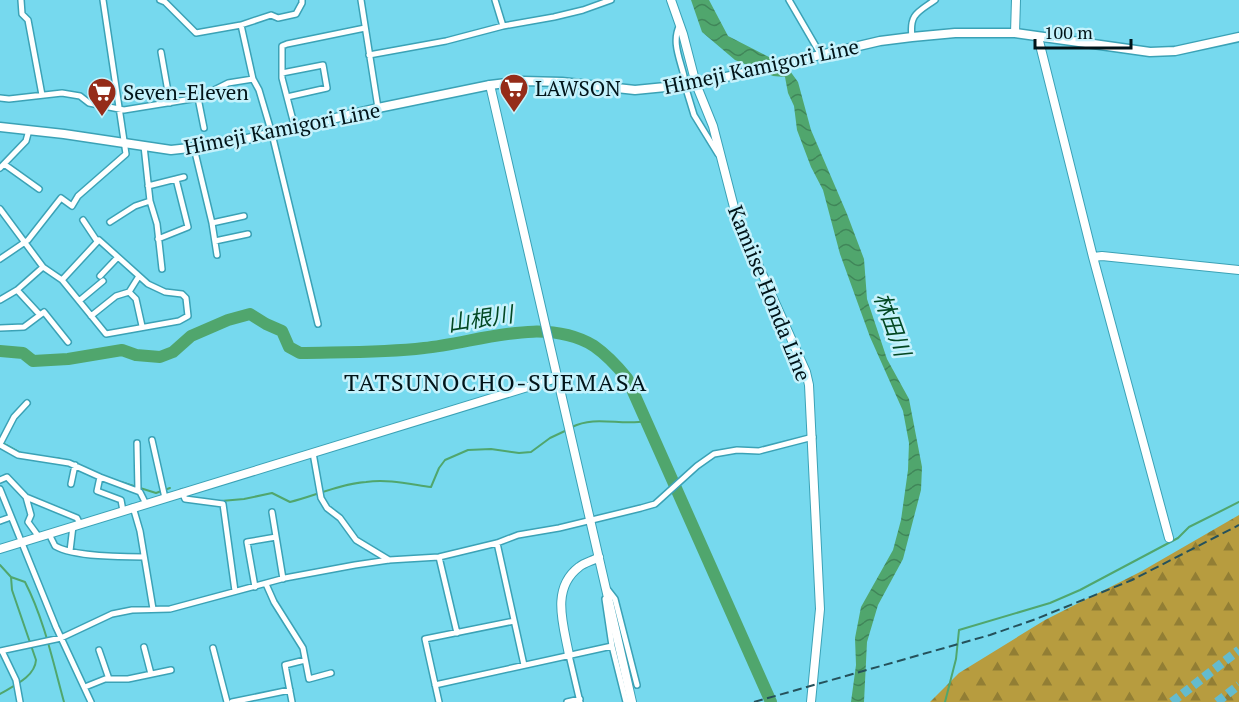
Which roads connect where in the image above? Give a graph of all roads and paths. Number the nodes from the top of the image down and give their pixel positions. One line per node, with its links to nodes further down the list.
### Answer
1 (21, 0): 29 (street)
2 (103, 0): 35 (street)
3 (160, 0): 12 (street)
4 (302, 0): 12 (street)
5 (361, 0): 15 (street)
6 (495, 0): 14 (street)
7 (611, 0): 14 (street)
8 (671, 0): 13 (street, Kamiise Honda Line)
9 (789, 0): 22 (street)
10 (935, 0): 17 (street)
11 (1016, 0): 16 (street)
12 (241, 25): 25 (street)
13 (680, 25): 24 (street); 26 (street, Kamiise Honda Line)
14 (503, 26): 21 (street)
15 (365, 28): 21 (street); 23 (street)
16 (1016, 33): 17 (main road, Himeji Kamigori Line); 18 (main road, Himeji Kamigori Line)
17 (912, 37): 22 (main road, Himeji Kamigori Line)
18 (1038, 37): 19 (main road, Himeji Kamigori Line); 63 (street)
19 (1239, 37)
20 (162, 52): 33 (street)
21 (369, 55): 34 (street)
22 (821, 55): 26 (main road, Himeji Kamigori Line)
23 (282, 73): 30 (street); 30 (street)
24 (684, 76)
25 (253, 80): 32 (street); 40 (street)
26 (696, 84): 27 (main road, Himeji Kamigori Line); 44 (street, Kamiise Honda Line)
27 (490, 85): 34 (main road, Himeji Kamigori Line); 80 (street)
28 (687, 92): 44 (street)
29 (42, 95): 31 (street); 35 (street)
30 (287, 97): 38 (street)
31 (0, 98)
32 (198, 98): 33 (street); 37 (street)
33 (170, 103): 35 (street)
34 (378, 108): 38 (main road, Himeji Kamigori Line)
35 (118, 109): 41 (street)
36 (0, 127): 39 (main road, Himeji Kamigori Line)
37 (204, 128)
38 (295, 128): 40 (main road, Himeji Kamigori Line)
39 (29, 130): 41 (main road, Himeji Kamigori Line); 45 (street)
40 (272, 134): 43 (main road, Himeji Kamigori Line); 76 (street)
41 (123, 143): 42 (main road, Himeji Kamigori Line); 60 (street)
42 (144, 146): 43 (main road, Himeji Kamigori Line); 48 (street)
43 (194, 148): 55 (street)
44 (720, 158): 82 (street, Kamiise Honda Line)
45 (2, 166): 49 (street)
46 (184, 177): 47 (street)
47 (176, 179): 48 (street); 57 (street)
48 (148, 186): 50 (street)
49 (39, 189)
50 (150, 201): 54 (street); 57 (street)
51 (0, 209): 60 (street)
52 (244, 216): 55 (street)
53 (83, 220): 58 (street)
54 (110, 222)
55 (212, 223): 59 (street)
56 (248, 234): 59 (street)
57 (158, 239): 66 (street)
58 (97, 241): 62 (street); 69 (street)
59 (215, 242): 61 (street)
60 (24, 243): 64 (street); 65 (street)
61 (217, 255)
62 (118, 257): 68 (street); 73 (street)
63 (1093, 257): 67 (street); 107 (street)
64 (0, 259)
65 (43, 267): 69 (street); 70 (street)
66 (162, 269)
67 (1239, 270)
68 (139, 276): 71 (street); 77 (street)
69 (62, 280): 73 (street)
70 (17, 290): 72 (street); 74 (street)
71 (129, 292): 75 (street); 77 (street)
72 (0, 300)
73 (79, 302): 75 (street)
74 (40, 315): 78 (street); 79 (street)
75 (91, 316): 77 (street)
76 (318, 324)
77 (142, 326)
78 (0, 328)
79 (68, 342)
80 (557, 378): 86 (street); 101 (street)
81 (27, 403): 85 (street)
82 (813, 437): 101 (street); 150 (street, Kamiise Honda Line)
83 (152, 440): 95 (street)
84 (137, 443): 92 (street)
85 (0, 444): 87 (street)
86 (313, 453): 93 (street); 115 (street)
87 (75, 465): 88 (street); 90 (street)
88 (100, 477): 92 (street); 98 (street)
89 (0, 480): 94 (street)
90 (71, 484)
91 (0, 489): 100 (street)
92 (138, 491): 96 (street)
93 (182, 492): 95 (street); 120 (street)
94 (26, 497): 103 (street); 105 (street)
95 (165, 498): 96 (street)
96 (146, 504): 97 (street)
97 (134, 507): 98 (street); 113 (street)
98 (123, 511): 103 (street)
99 (272, 512): 106 (street)
100 (11, 518): 102 (street); 108 (street)
101 (590, 520): 109 (street); 112 (street)
102 (0, 521)
103 (76, 525): 104 (street); 111 (street)
104 (49, 534): 105 (street); 111 (street)
105 (39, 537): 108 (street)
106 (276, 537): 116 (street); 118 (street)
107 (1169, 538)
108 (21, 543): 110 (street); 124 (street)
109 (497, 543): 114 (street); 122 (street)
110 (0, 549)
111 (70, 551): 113 (street)
112 (599, 556): 119 (street); 130 (street)
113 (144, 557): 121 (street)
114 (439, 557): 115 (street); 123 (street)
115 (389, 560): 116 (street)
116 (283, 579): 117 (street)
117 (266, 584): 118 (street); 131 (street)
118 (255, 586): 120 (street)
119 (607, 588): 125 (street); 138 (street); 149 (street)
120 (235, 591): 121 (street)
121 (153, 609): 124 (street)
122 (514, 621): 123 (street); 132 (street)
123 (457, 633): 137 (street)
124 (62, 638): 129 (street); 139 (street)
125 (612, 646): 130 (street); 148 (street)
126 (144, 647): 135 (street)
127 (213, 648): 144 (street)
128 (99, 650): 136 (street)
129 (1, 651): 142 (street)
130 (569, 655): 132 (street); 141 (street)
131 (305, 660): 134 (street); 140 (street)
132 (524, 666): 137 (street)
133 (171, 670): 135 (street)
134 (332, 673)
135 (151, 674): 136 (street)
136 (109, 679): 139 (street)
137 (435, 685): 146 (street)
138 (637, 686)
139 (85, 687): 143 (street)
140 (290, 690): 144 (street); 145 (street)
141 (580, 700): 147 (street)
142 (20, 702)
143 (91, 702)
144 (230, 702)
145 (292, 702)
146 (439, 702)
147 (567, 702)
148 (626, 702)
149 (632, 702)
150 (811, 702)

